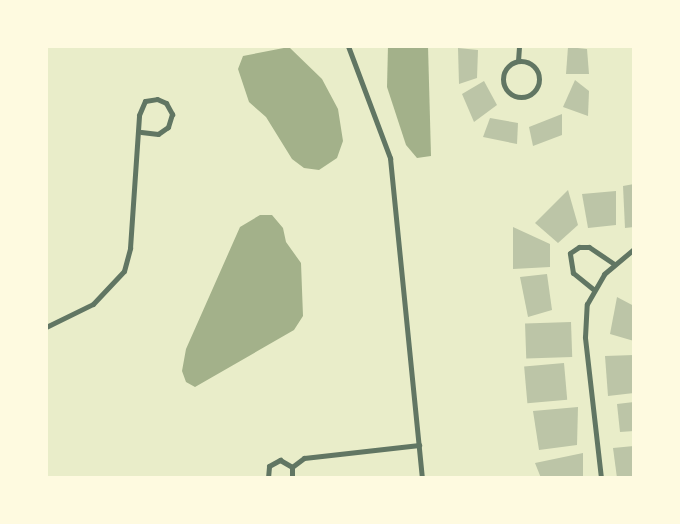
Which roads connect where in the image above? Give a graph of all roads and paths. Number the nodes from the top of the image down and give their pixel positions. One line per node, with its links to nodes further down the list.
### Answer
1 (348, 46): 9 (street)
2 (519, 46): 3 (street)
3 (518, 60): 3 (street)
4 (141, 132): 4 (street); 8 (street)
5 (634, 249): 6 (street)
6 (613, 263): 7 (street); 7 (street)
7 (593, 289): 14 (street)
8 (46, 327)
9 (419, 445): 10 (street); 13 (street)
10 (292, 467): 11 (street); 12 (street)
11 (268, 478)
12 (292, 478)
13 (422, 478)
14 (601, 478)

